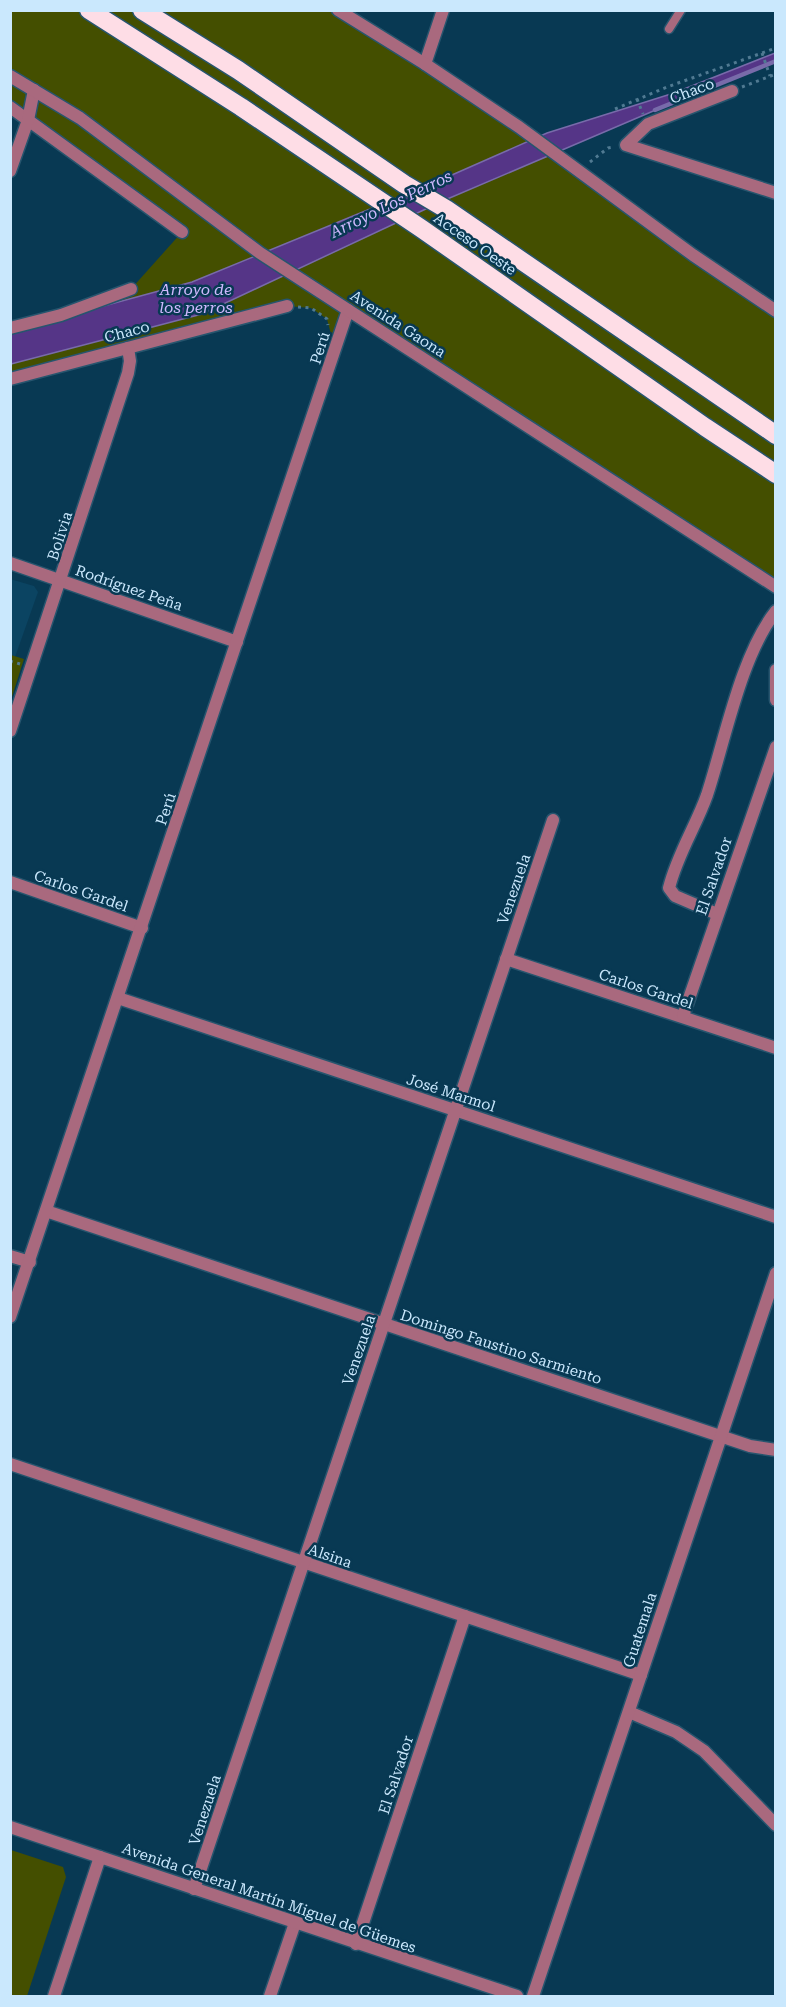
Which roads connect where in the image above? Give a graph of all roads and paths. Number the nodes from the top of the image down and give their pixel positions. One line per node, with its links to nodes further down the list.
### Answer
1 (89, 10): 33 (highway, Acceso Oeste)
2 (142, 10): 34 (highway, Acceso Oeste)
3 (338, 10): 9 (street)
4 (443, 10): 9 (street)
5 (681, 10): 6 (lane)
6 (669, 29)
7 (776, 48): 8 (path)
8 (763, 55): 12 (path); 15 (path)
9 (425, 63): 22 (street)
10 (776, 74): 12 (path, Chaco)
11 (10, 76): 13 (street, Avenida Gaona)
12 (770, 76): 14 (path, Chaco)
13 (34, 90): 19 (street); 27 (street, Avenida Gaona)
14 (732, 91): 20 (street, Chaco)
15 (637, 99): 17 (path); 18 (path)
16 (10, 106): 19 (street)
17 (615, 109)
18 (646, 119)
19 (28, 120): 21 (street); 24 (street)
20 (626, 145): 22 (path); 23 (street)
21 (10, 171)
22 (580, 172): 28 (street)
23 (776, 194)
24 (182, 232)
25 (131, 289): 29 (street)
26 (287, 306): 30 (street, Chaco); 31 (path)
27 (348, 310): 31 (street, Perú); 39 (street, Avenida Gaona)
28 (776, 311)
29 (10, 328)
30 (128, 348): 32 (street, Chaco); 38 (street, Bolivia)
31 (335, 350): 41 (street, Perú)
32 (10, 379)
33 (705, 427): 35 (highway, Acceso Oeste); 36 (highway)
34 (776, 435)
35 (776, 474)
36 (776, 487)
37 (10, 563): 38 (street, Rodríguez Peña)
38 (61, 581): 41 (street, Rodríguez Peña); 44 (street, Bolivia)
39 (776, 587)
40 (776, 611): 48 (street)
41 (237, 642): 49 (street, Perú)
42 (776, 670): 43 (street)
43 (776, 700)
44 (10, 731)
45 (776, 747): 48 (street, El Salvador)
46 (553, 820): 50 (street, Venezuela)
47 (10, 882): 49 (street, Carlos Gardel)
48 (717, 914): 52 (street, El Salvador)
49 (142, 928): 51 (street, Perú)
50 (507, 959): 52 (street, Carlos Gardel); 54 (street, Venezuela)
51 (118, 998): 54 (street, José Marmol); 55 (street, Perú)
52 (683, 1016): 53 (street, Carlos Gardel)
53 (776, 1048)
54 (456, 1111): 56 (street, José Marmol); 61 (street, Venezuela)
55 (46, 1211): 58 (street, Perú); 61 (street, Domingo Faustino Sarmiento)
56 (776, 1217)
57 (10, 1256): 58 (street)
58 (30, 1262): 60 (street, Perú)
59 (776, 1273): 62 (street, Guatemala)
60 (10, 1317)
61 (384, 1324): 62 (street, Domingo Faustino Sarmiento); 65 (street, Venezuela)
62 (721, 1436): 63 (street, Domingo Faustino Sarmiento); 67 (street, Guatemala)
63 (776, 1450)
64 (10, 1464): 65 (street, Alsina)
65 (303, 1562): 66 (street, Alsina); 72 (street, Venezuela)
66 (465, 1616): 67 (street, Alsina); 74 (street, El Salvador)
67 (641, 1675): 68 (street, Guatemala)
68 (629, 1712): 69 (street); 78 (street, Guatemala)
69 (776, 1825)
70 (10, 1827): 71 (street, Avenida General Martín Miguel de Güemes)
71 (100, 1857): 72 (street, Avenida General Martín Miguel de Güemes); 75 (street)
72 (194, 1889): 73 (street, Avenida General Martín Miguel de Güemes)
73 (295, 1923): 74 (street, Avenida General Martín Miguel de Güemes); 76 (street)
74 (357, 1944): 77 (street, Avenida General Martín Miguel de Güemes)
75 (54, 1996)
76 (270, 1996)
77 (517, 1996)
78 (533, 1996)

